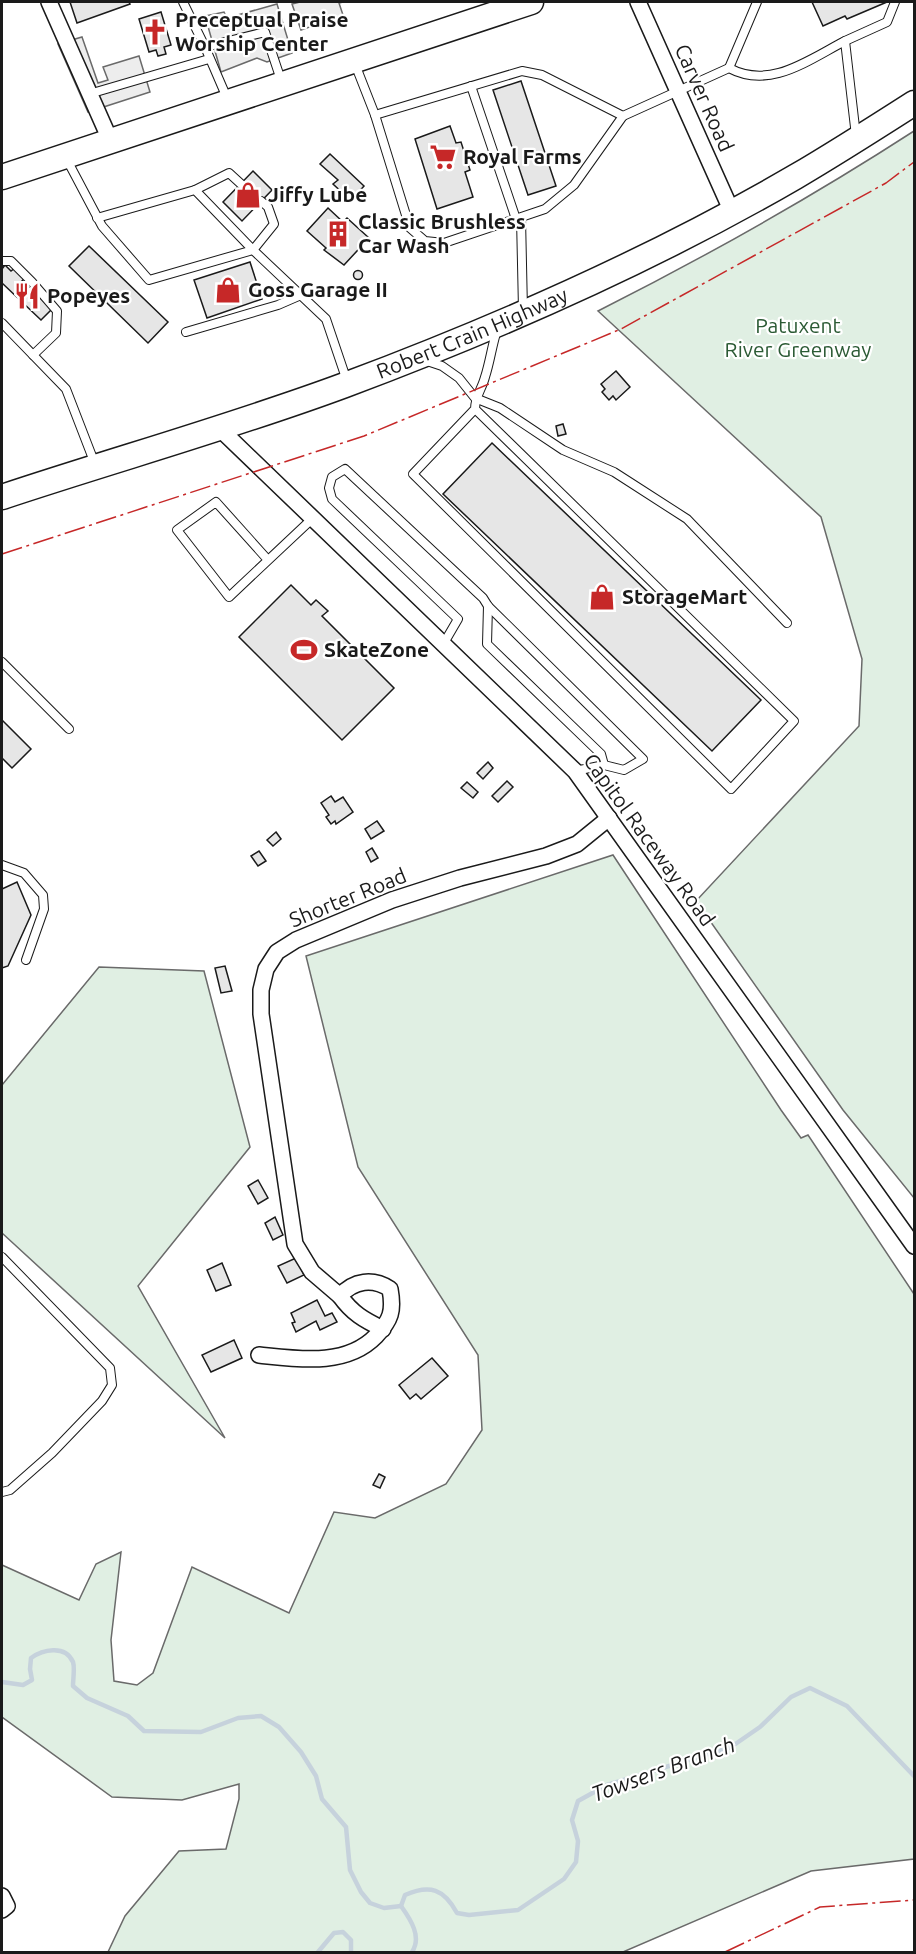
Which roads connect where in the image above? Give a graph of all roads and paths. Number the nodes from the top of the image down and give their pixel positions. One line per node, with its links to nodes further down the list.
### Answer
1 (48, 2): 15 (street)
2 (183, 2): 8 (lane)
3 (531, 2): 10 (highway)
4 (638, 2): 14 (street, Carver Road)
5 (757, 2): 11 (lane)
6 (895, 2): 7 (lane)
7 (845, 41): 11 (lane); 20 (lane)
8 (205, 47): 9 (lane); 12 (lane)
9 (209, 59): 15 (lane); 16 (lane)
10 (353, 60): 12 (highway); 18 (lane)
11 (729, 68): 14 (lane)
12 (282, 84): 16 (highway)
13 (471, 86): 18 (lane); 19 (lane); 29 (lane)
14 (678, 92): 19 (lane); 27 (street, Carver Road)
15 (89, 94): 21 (street)
16 (229, 102): 21 (highway)
17 (915, 103): 20 (highway, Robert Crain Highway)
18 (375, 115): 29 (lane)
19 (623, 116): 29 (lane)
20 (856, 140): 27 (highway, Robert Crain Highway)
21 (111, 142): 22 (highway)
22 (65, 157): 23 (highway); 28 (lane)
23 (2, 177)
24 (241, 184): 25 (lane)
25 (195, 190): 28 (lane); 30 (lane)
26 (261, 201): 30 (lane)
27 (732, 212): 33 (highway, Robert Crain Highway)
28 (97, 218): 30 (lane)
29 (519, 218): 33 (lane)
30 (253, 250): 32 (lane)
31 (2, 261): 37 (lane)
32 (302, 295): 36 (lane); 39 (lane)
33 (523, 314): 35 (highway, Robert Crain Highway)
34 (2, 323): 37 (lane)
35 (499, 325): 38 (highway, Robert Crain Highway); 40 (lane)
36 (186, 332)
37 (33, 355): 43 (lane)
38 (417, 358): 39 (highway, Robert Crain Highway); 40 (lane)
39 (348, 384): 42 (highway, Robert Crain Highway)
40 (475, 398): 41 (lane); 48 (lane)
41 (475, 409): 41 (lane)
42 (219, 428): 43 (highway, Robert Crain Highway); 45 (street, Capitol Raceway Road)
43 (96, 465): 44 (highway, Robert Crain Highway)
44 (2, 497)
45 (313, 518): 46 (lane); 49 (street, Capitol Raceway Road)
46 (268, 560): 46 (lane)
47 (488, 606): 49 (lane); 52 (lane); 52 (lane)
48 (786, 624)
49 (444, 643): 53 (street, Capitol Raceway Road)
50 (2, 662): 51 (lane)
51 (69, 729)
52 (604, 765): 53 (lane)
53 (575, 771): 54 (street, Capitol Raceway Road)
54 (609, 818): 57 (street, Capitol Raceway Road); 59 (street, Shorter Road)
55 (2, 865): 56 (lane)
56 (26, 960)
57 (915, 1246)
58 (2, 1257): 62 (lane)
59 (340, 1296): 60 (street, Shorter Road); 60 (street)
60 (383, 1329): 61 (street)
61 (260, 1355)
62 (2, 1492)
63 (2, 1896): 64 (street)
64 (2, 1910)

